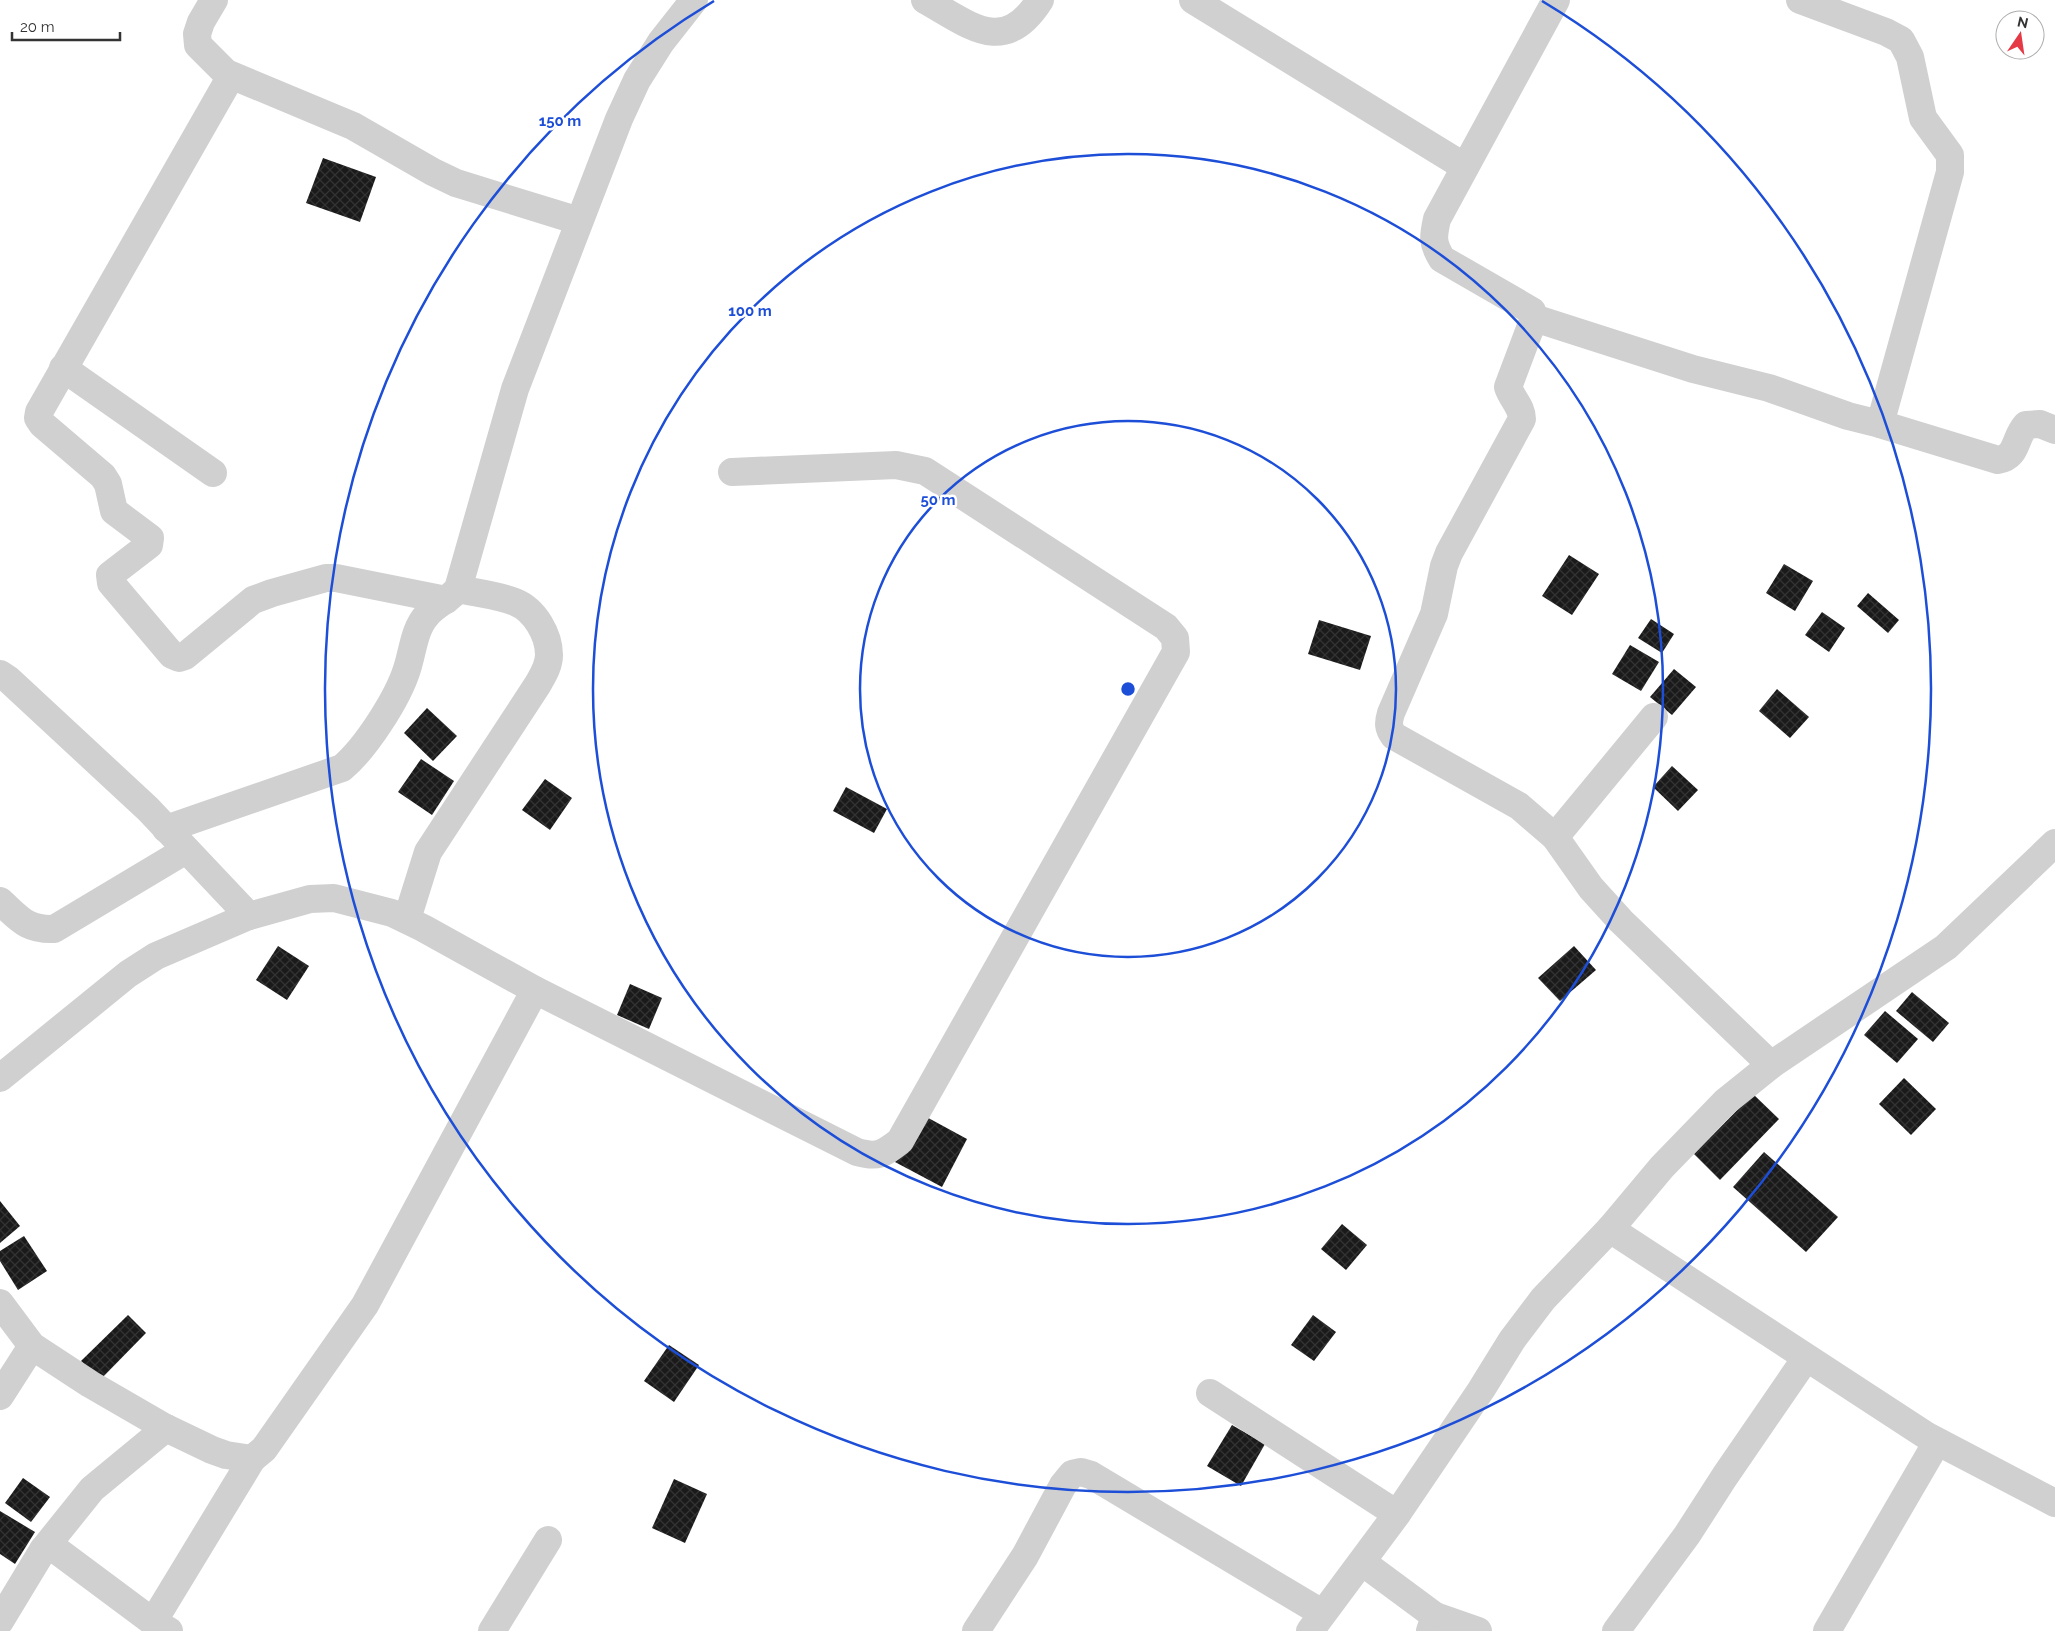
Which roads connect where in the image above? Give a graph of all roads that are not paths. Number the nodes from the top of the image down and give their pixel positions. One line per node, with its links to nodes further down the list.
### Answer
1 (214, 0): 8 (street)
2 (694, 0): 10 (street)
3 (925, 0): 4 (street)
4 (1040, 0)
5 (1193, 0): 9 (street)
6 (1556, 0): 9 (street)
7 (1800, 0): 13 (street)
8 (231, 76): 10 (street); 12 (street)
9 (1465, 167): 11 (street)
10 (579, 220): 17 (street)
11 (1534, 318): 13 (street); 21 (street)
12 (63, 368): 16 (street); 17 (street)
13 (1880, 424): 14 (street)
14 (2055, 430)
15 (732, 472): 27 (street)
16 (213, 473)
17 (452, 595): 20 (street); 26 (street)
18 (0, 674): 20 (street)
19 (1654, 718): 21 (street)
20 (166, 829): 23 (street)
21 (1555, 837): 28 (street)
22 (2055, 843): 28 (street)
23 (186, 850): 24 (street); 25 (street)
24 (0, 901)
25 (249, 916): 26 (street); 29 (street)
26 (407, 919): 27 (street)
27 (535, 990): 38 (street)
28 (1771, 1065): 30 (street)
29 (0, 1078)
30 (1610, 1229): 33 (street); 40 (street)
31 (0, 1304): 32 (street)
32 (32, 1346): 35 (street); 36 (street)
33 (1806, 1358): 37 (street); 51 (street)
34 (1210, 1393): 40 (street)
35 (0, 1396)
36 (166, 1428): 38 (street); 42 (street)
37 (1937, 1442): 39 (street); 52 (street)
38 (252, 1459): 47 (street)
39 (2055, 1504)
40 (1397, 1514): 43 (street)
41 (548, 1540): 48 (street)
42 (43, 1550): 44 (street); 47 (street)
43 (1362, 1562): 45 (street); 46 (street)
44 (0, 1621)
45 (1316, 1622): 49 (street)
46 (1432, 1623): 50 (street)
47 (161, 1626)
48 (492, 1631)
49 (976, 1631)
50 (1478, 1631)
51 (1616, 1631)
52 (1827, 1631)

